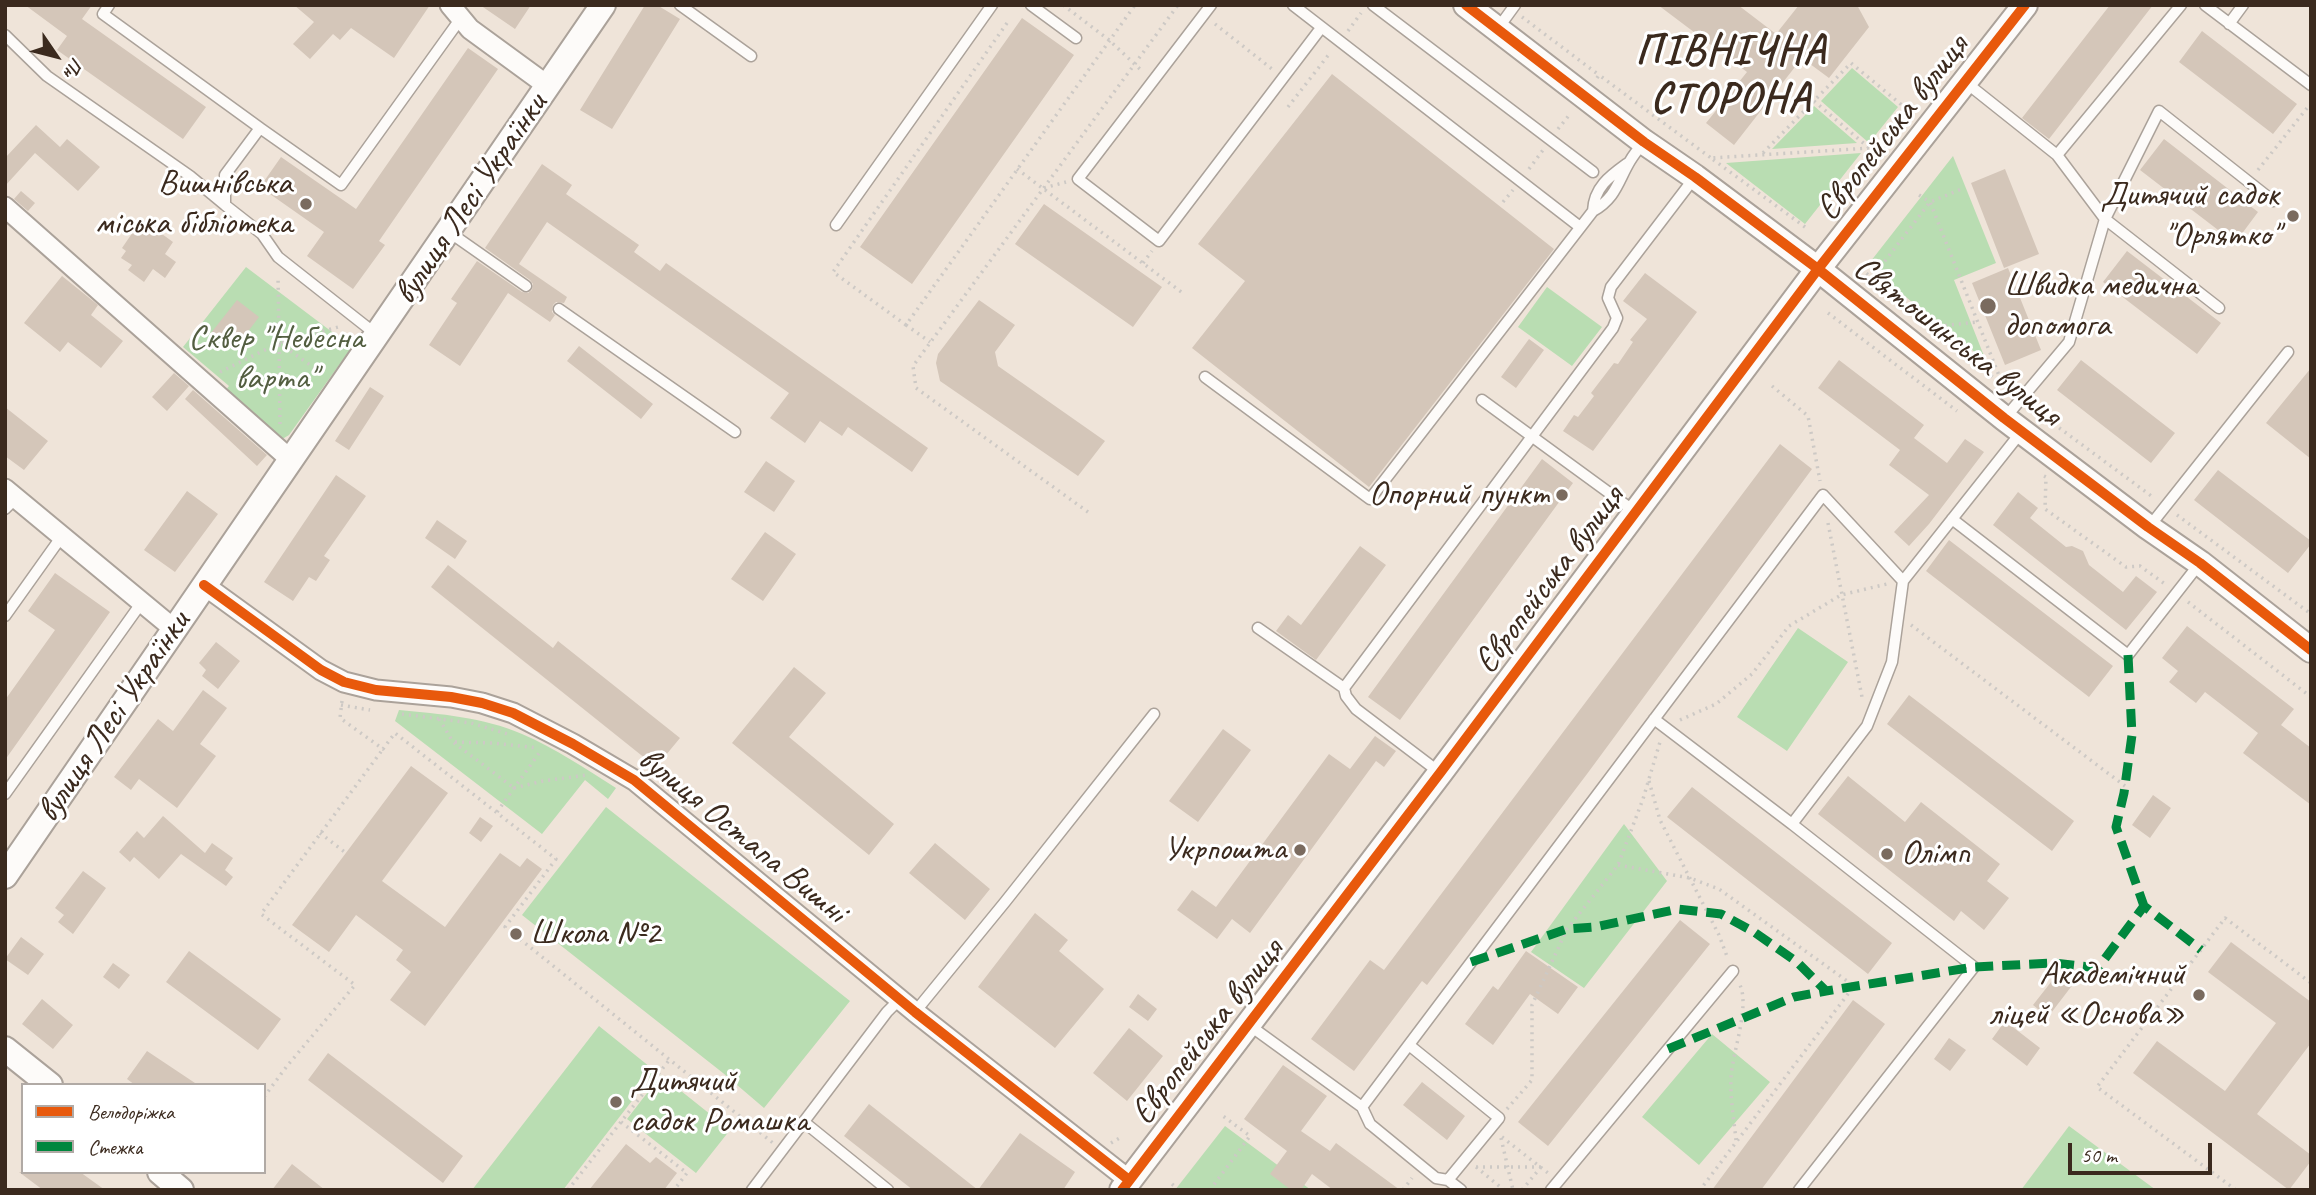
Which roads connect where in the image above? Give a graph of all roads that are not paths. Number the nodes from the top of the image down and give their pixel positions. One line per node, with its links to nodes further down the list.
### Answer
1 (108, 5): 25 (lane)
2 (603, 5): 24 (street, вулиця Лесі Українки)
3 (680, 5): 21 (lane)
4 (992, 5): 34 (lane)
5 (1031, 5): 20 (lane)
6 (1211, 5): 17 (lane)
7 (1293, 5): 17 (lane)
8 (1373, 5): 28 (lane)
9 (1466, 5): 18 (street, Святошинська вулиця)
10 (2025, 5): 22 (street, Європейська вулиця)
11 (2181, 5): 27 (lane)
12 (2205, 5): 16 (lane)
13 (2243, 5): 16 (lane)
14 (1513, 7): 18 (lane)
15 (456, 12): 24 (street); 25 (lane)
16 (2229, 24): 23 (lane)
17 (1321, 27): 35 (lane)
18 (1497, 29): 26 (street, Святошинська вулиця)
19 (5, 35): 31 (lane)
20 (1076, 38)
21 (751, 56)
22 (1964, 81): 27 (lane); 37 (street, Європейська вулиця)
23 (2311, 85)
24 (548, 86): 36 (street, вулиця Лесі Українки)
25 (260, 128): 31 (lane)
26 (1644, 142): 29 (street, Святошинська вулиця); 35 (lane)
27 (2057, 155): 33 (lane)
28 (1593, 172)
29 (1695, 177): 37 (street, Святошинська вулиця); 47 (lane)
30 (2273, 201): 33 (lane)
31 (225, 205): 41 (lane)
32 (5, 207): 48 (street)
33 (2105, 219): 39 (lane); 45 (lane)
34 (836, 225)
35 (1580, 227): 43 (lane)
36 (449, 231): 38 (lane); 41 (street, вулиця Лесі Українки)
37 (1818, 269): 45 (street, Святошинська вулиця); 50 (street, Європейська вулиця)
38 (526, 286)
39 (2219, 308)
40 (559, 309): 46 (lane)
41 (368, 328): 48 (street, вулиця Лесі Українки)
42 (2288, 352): 52 (lane)
43 (1205, 377)
44 (1482, 400): 47 (lane)
45 (2015, 416): 51 (lane); 52 (street, Святошинська вулиця)
46 (735, 432)
47 (1533, 437): 50 (lane); 62 (lane)
48 (286, 456): 56 (street, вулиця Лесі Українки)
49 (9, 498): 53 (street)
50 (1636, 513): 65 (street, Європейська вулиця)
51 (1952, 519): 54 (lane); 55 (lane)
52 (2148, 527): 54 (street, Святошинська вулиця)
53 (62, 536): 57 (street); 58 (lane)
54 (2200, 564): 61 (street, Святошинська вулиця)
55 (1903, 580): 64 (lane); 67 (lane)
56 (204, 585): 60 (street, вулиця Лесі Українки); 70 (street, вулиця Остапа Вишні)
57 (142, 602): 60 (street); 66 (lane)
58 (5, 616)
59 (1258, 628): 62 (lane)
60 (174, 629): 68 (street, вулиця Лесі Українки)
61 (2311, 650)
62 (1345, 688): 65 (lane)
63 (1154, 714): 71 (lane)
64 (1654, 719): 67 (lane); 73 (lane)
65 (1440, 773): 72 (street, Європейська вулиця)
66 (5, 794)
67 (1792, 824): 86 (lane)
68 (5, 876)
69 (1733, 971): 85 (lane)
70 (900, 999): 71 (street, вулиця Остапа Вишні); 77 (lane)
71 (915, 1012): 80 (street, вулиця Остапа Вишні)
72 (1249, 1025): 76 (lane); 80 (street, Європейська вулиця)
73 (1409, 1045): 76 (lane); 79 (lane)
74 (5, 1049): 75 (street)
75 (48, 1083)
76 (1362, 1107): 79 (lane)
77 (804, 1122): 82 (lane); 83 (lane)
78 (162, 1174): 81 (street)
79 (1448, 1180): 84 (lane)
80 (1125, 1185)
81 (181, 1190)
82 (752, 1190)
83 (888, 1190)
84 (1461, 1190)
85 (1551, 1190)
86 (1800, 1190)

